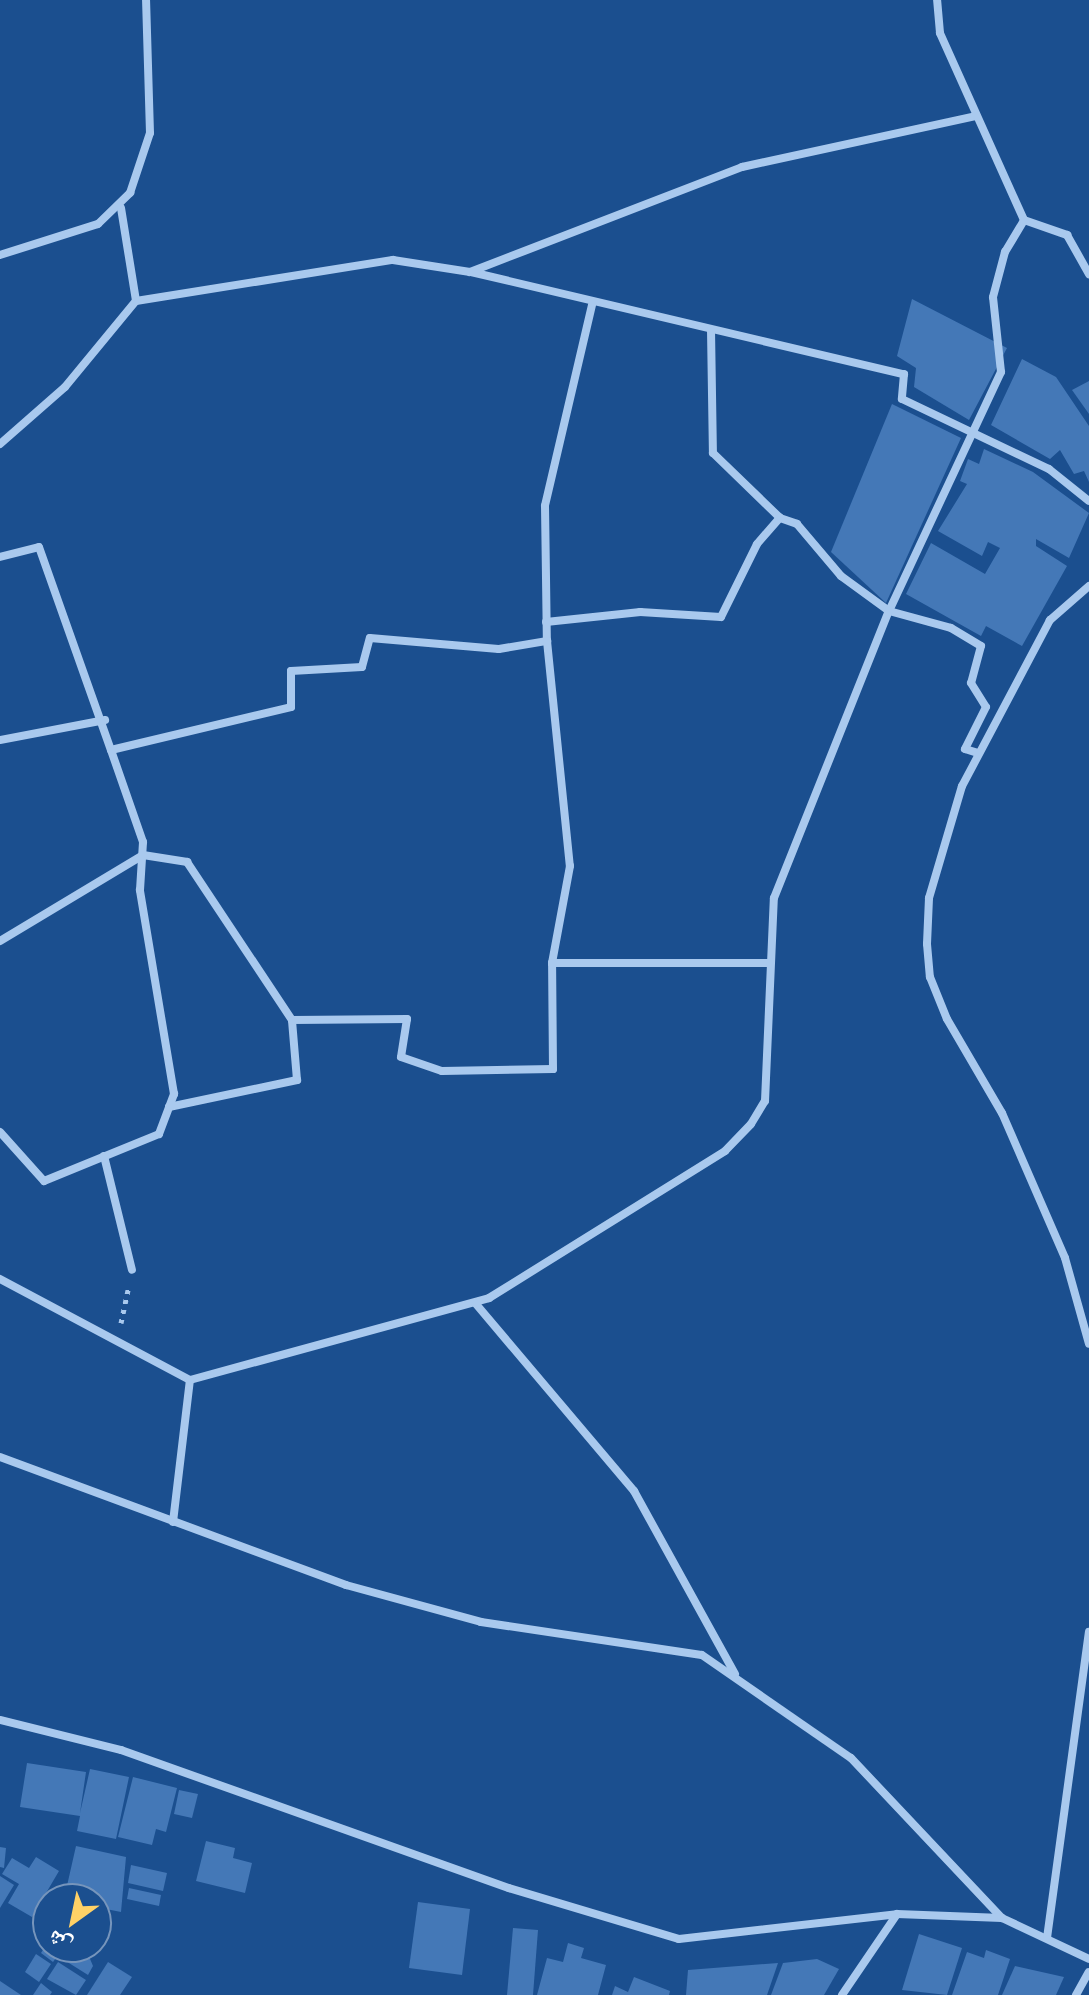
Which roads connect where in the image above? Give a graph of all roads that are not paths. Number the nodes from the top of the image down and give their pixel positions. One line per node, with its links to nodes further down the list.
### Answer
1 (146, 0): 4 (street)
2 (937, 0): 3 (street)
3 (975, 116): 5 (street); 7 (street)
4 (121, 208): 6 (street); 9 (street)
5 (1024, 220): 8 (street); 12 (street)
6 (0, 255)
7 (470, 272): 9 (street); 10 (street)
8 (1089, 274)
9 (136, 301): 13 (street)
10 (592, 305): 11 (street); 19 (street)
11 (711, 330): 12 (street); 15 (street)
12 (972, 434): 14 (street); 18 (street)
13 (0, 444)
14 (1089, 501)
15 (780, 518): 18 (street); 19 (street)
16 (0, 557): 21 (street)
17 (1089, 586): 24 (street)
18 (889, 611): 24 (street); 28 (street)
19 (546, 622): 20 (street)
20 (547, 641): 23 (street); 27 (street)
21 (105, 720): 22 (street); 23 (street)
22 (0, 740)
23 (111, 750): 25 (street)
24 (978, 753): 36 (street)
25 (143, 855): 26 (street); 29 (street); 30 (street)
26 (0, 941)
27 (552, 963): 28 (street); 29 (street)
28 (768, 963): 35 (street)
29 (292, 1020): 30 (street)
30 (169, 1107): 32 (street)
31 (0, 1132): 32 (street)
32 (104, 1156): 33 (street)
33 (132, 1270)
34 (0, 1279): 37 (street)
35 (476, 1304): 37 (street); 41 (street)
36 (1089, 1344)
37 (190, 1380): 39 (street)
38 (0, 1457): 39 (street)
39 (173, 1522): 41 (street)
40 (1089, 1632): 45 (street)
41 (736, 1676): 44 (street)
42 (0, 1720): 43 (street)
43 (897, 1914): 44 (street); 48 (street)
44 (1002, 1918): 45 (street)
45 (1047, 1938): 46 (street)
46 (1089, 1959)
47 (1089, 1972): 49 (street)
48 (842, 1995)
49 (1076, 1995)

